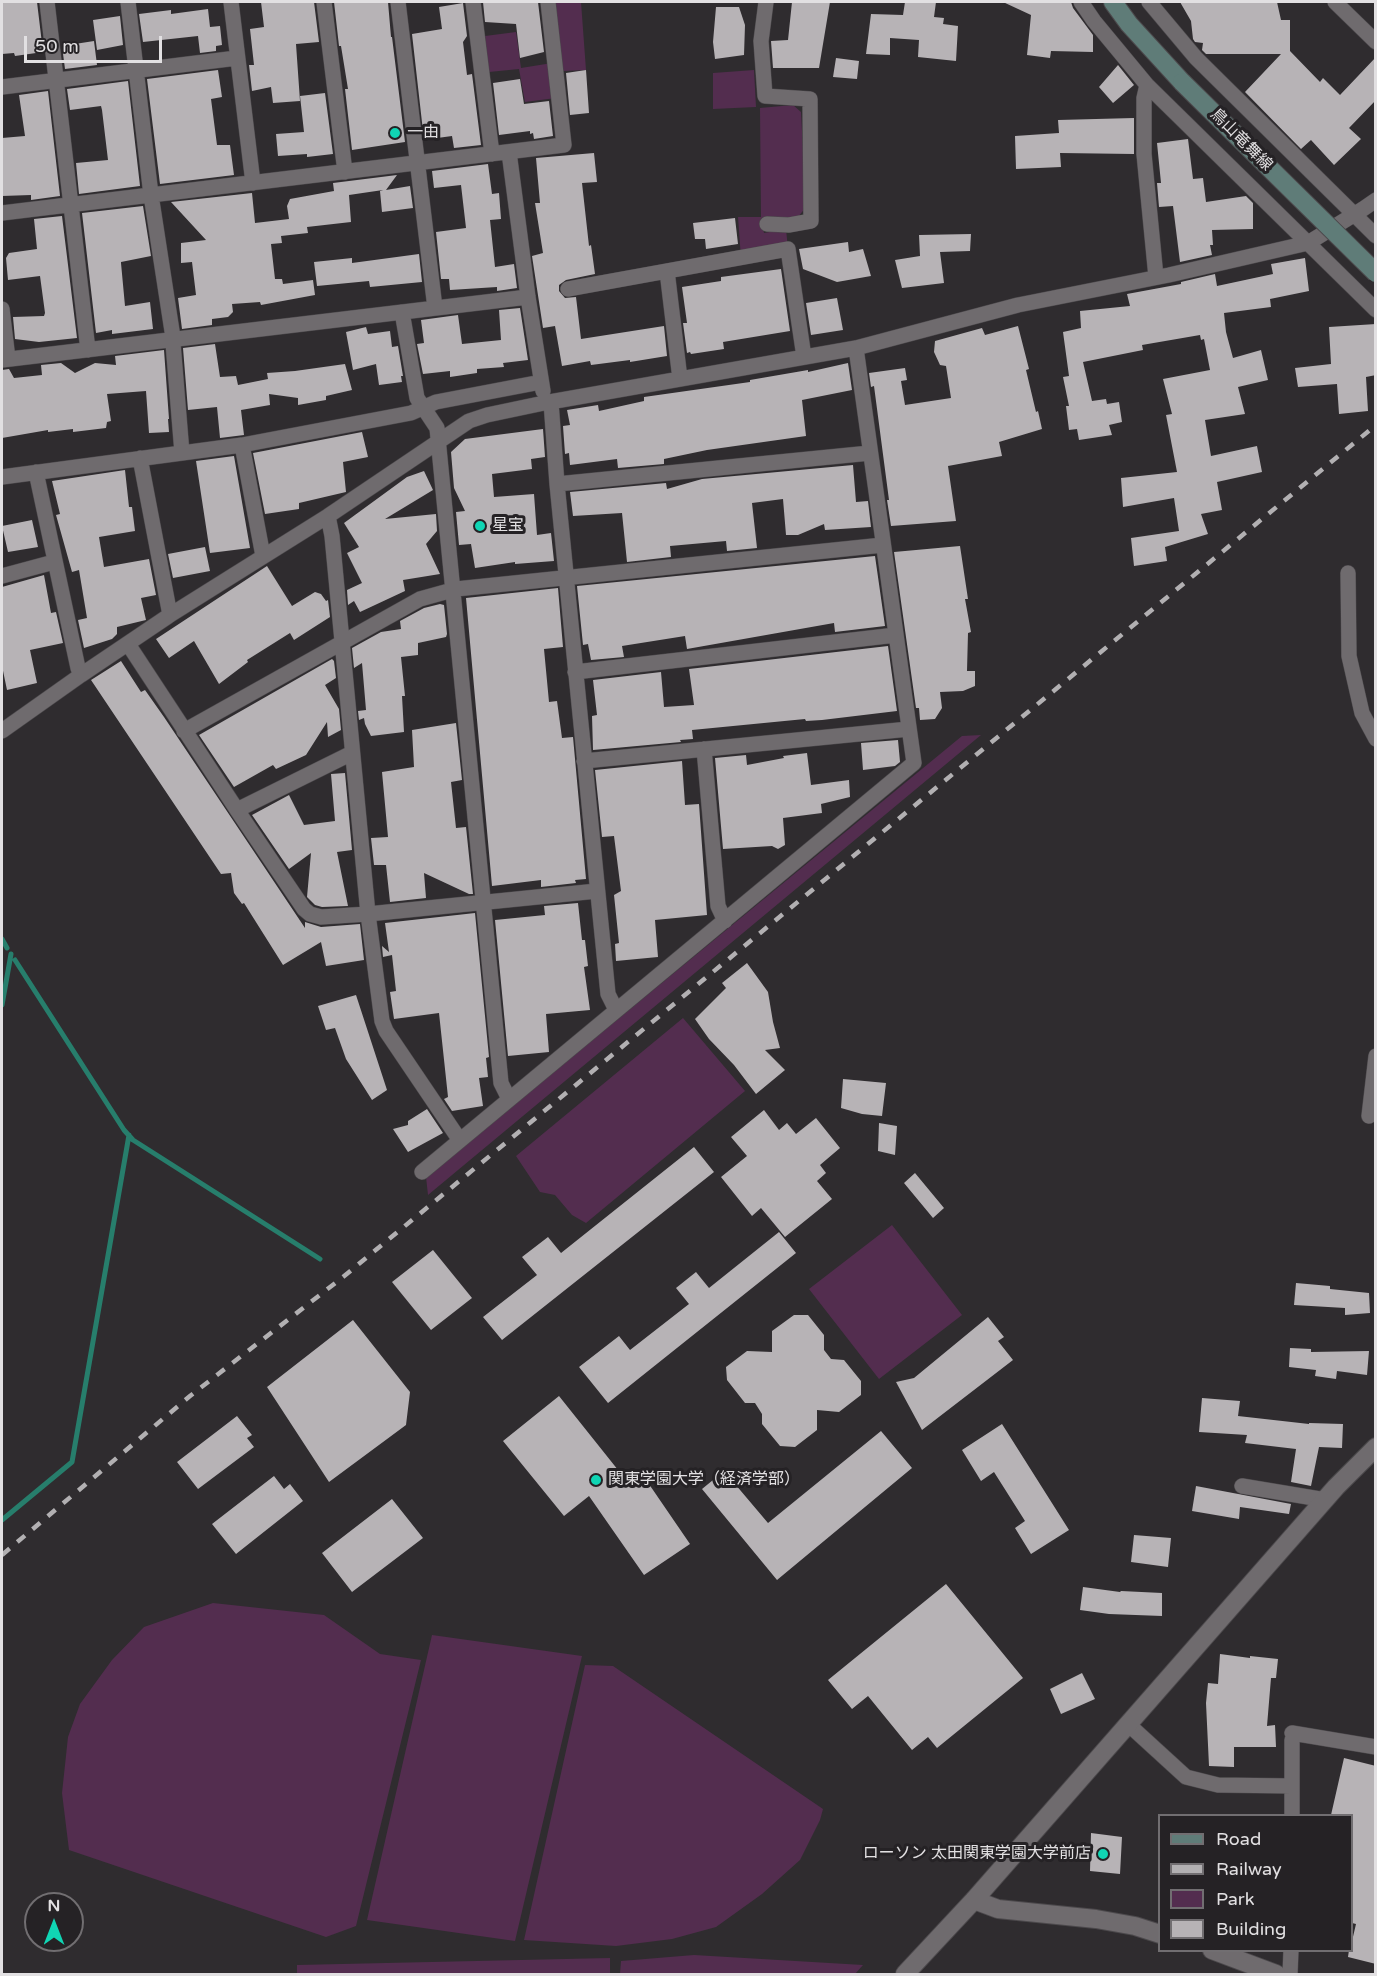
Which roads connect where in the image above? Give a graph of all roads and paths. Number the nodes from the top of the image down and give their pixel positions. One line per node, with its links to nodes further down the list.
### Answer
1 (47, 2): 16 (street)
2 (128, 2): 15 (street)
3 (231, 2): 14 (street)
4 (324, 2): 22 (street)
5 (398, 2): 21 (street)
6 (473, 2): 20 (street)
7 (548, 2): 19 (street)
8 (766, 2): 30 (street)
9 (1081, 2): 17 (street)
10 (1113, 2): 35 (main road, 鳥山竜舞線, bridge)
11 (1149, 2): 28 (street)
12 (1342, 3): 13 (street)
13 (1376, 42)
14 (237, 58): 15 (street); 23 (street)
15 (136, 70): 16 (street); 24 (street)
16 (56, 80): 18 (street); 26 (street)
17 (1147, 85): 32 (street); 36 (street)
18 (2, 87)
19 (509, 152): 20 (street); 38 (street)
20 (492, 154): 21 (street)
21 (418, 163): 22 (street); 39 (street)
22 (345, 172): 23 (street)
23 (252, 183): 24 (street)
24 (151, 195): 26 (street); 43 (street)
25 (1376, 200): 28 (street)
26 (70, 205): 27 (street); 45 (street)
27 (2, 213)
28 (1354, 214): 31 (street); 32 (street)
29 (767, 224): 30 (street)
30 (789, 225): 33 (street)
31 (1376, 236)
32 (1308, 243): 36 (street); 41 (street)
33 (788, 249): 34 (street); 46 (street)
34 (667, 271): 37 (street); 48 (street)
35 (1376, 273)
36 (1156, 277): 44 (street)
37 (568, 289)
38 (528, 297): 39 (street); 49 (street)
39 (435, 308): 42 (street)
40 (2, 309): 47 (street)
41 (1376, 310)
42 (402, 312): 43 (street); 51 (street)
43 (172, 340): 45 (street); 54 (street)
44 (856, 348): 46 (street); 55 (street)
45 (88, 350): 47 (street)
46 (804, 357): 48 (street)
47 (4, 360)
48 (680, 379): 50 (street)
49 (541, 382): 50 (street); 51 (street)
50 (548, 402): 52 (street); 59 (street)
51 (423, 407): 52 (street); 53 (street)
52 (438, 441): 60 (street); 67 (street)
53 (242, 445): 54 (street); 62 (street)
54 (182, 453): 56 (street)
55 (870, 453): 59 (street); 61 (street)
56 (140, 458): 57 (street); 68 (street)
57 (36, 472): 58 (street); 63 (street)
58 (2, 477)
59 (557, 484): 66 (street)
60 (328, 516): 62 (street); 70 (street)
61 (883, 545): 66 (street); 69 (street)
62 (263, 556): 68 (street)
63 (54, 562): 65 (street); 73 (street)
64 (1348, 573): 77 (street)
65 (2, 576)
66 (566, 578): 67 (street); 72 (street)
67 (453, 590): 70 (street); 83 (street)
68 (170, 615): 71 (street)
69 (896, 635): 72 (street); 75 (street)
70 (343, 643): 76 (street); 79 (street)
71 (128, 644): 73 (street); 76 (street)
72 (575, 672): 80 (street)
73 (81, 675): 74 (street)
74 (2, 727)
75 (909, 729): 78 (street); 85 (street)
76 (184, 731): 81 (street)
77 (1376, 739)
78 (704, 749): 80 (street); 85 (street)
79 (352, 753): 81 (street); 84 (street)
80 (584, 761): 82 (street)
81 (237, 810): 84 (street)
82 (597, 891): 83 (street); 86 (street)
83 (483, 903): 84 (street); 88 (street)
84 (368, 914): 90 (street)
85 (725, 921): 86 (street)
86 (616, 1010): 88 (street)
87 (1376, 1056): 89 (street)
88 (509, 1099): 90 (street)
89 (1369, 1116)
90 (459, 1139): 91 (street)
91 (422, 1172)
92 (1376, 1447): 94 (street)
93 (1242, 1486): 94 (street)
94 (1326, 1500): 95 (street)
95 (1128, 1724): 97 (street); 99 (street)
96 (1376, 1747): 97 (street)
97 (1292, 1786): 98 (street)
98 (1292, 1814)
99 (974, 1900): 100 (street); 103 (street)
100 (1158, 1933)
101 (1217, 1952): 104 (street)
102 (1291, 1952): 105 (street)
103 (908, 1973)
104 (1276, 1974)
105 (1290, 1974)

